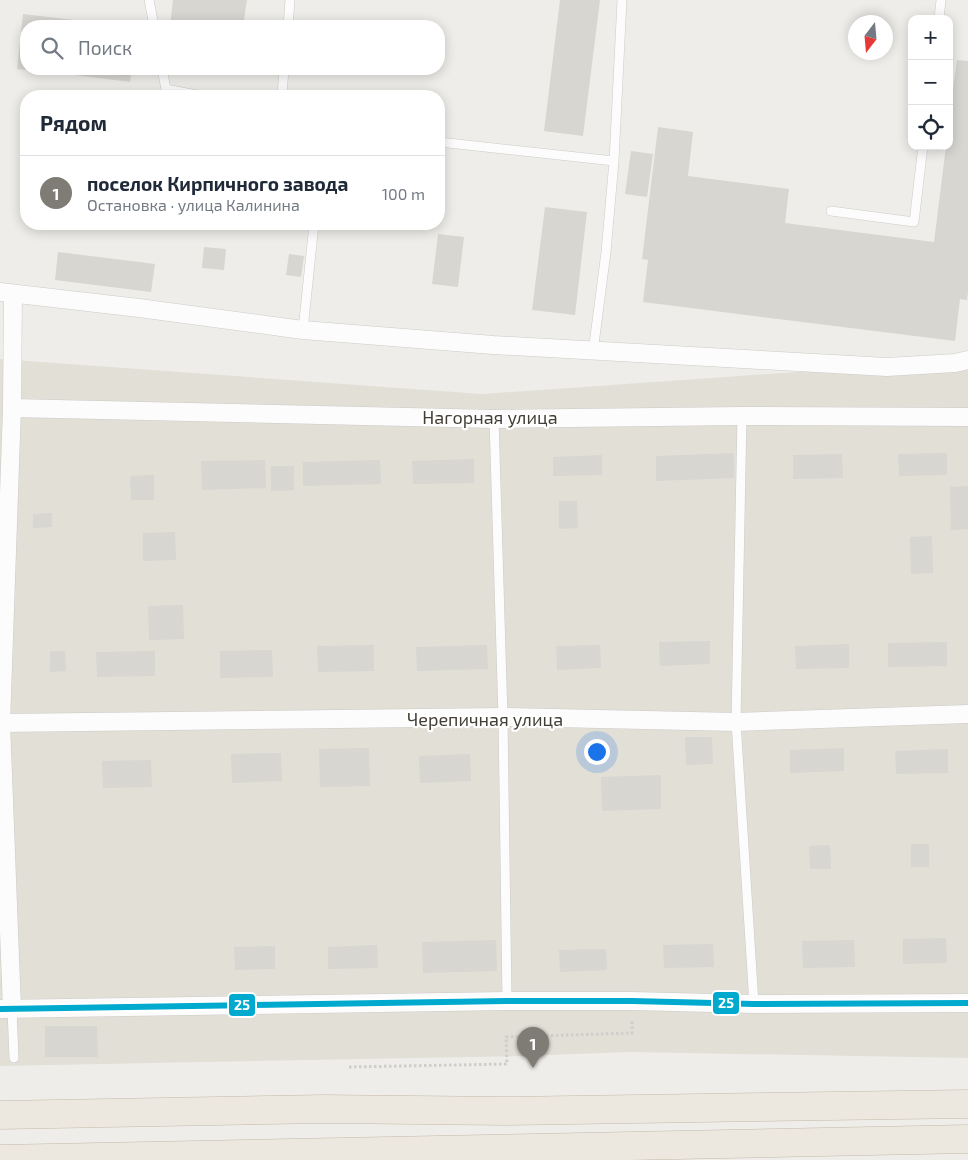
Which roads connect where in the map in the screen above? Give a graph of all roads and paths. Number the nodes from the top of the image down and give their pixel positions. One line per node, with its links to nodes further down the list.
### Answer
1 (149, 0): 6 (lane)
2 (290, 0): 7 (lane)
3 (622, 0): 14 (lane)
4 (941, 0): 5 (lane)
5 (939, 15)
6 (153, 20)
7 (288, 20)
8 (163, 75): 10 (lane)
9 (284, 75): 11 (lane)
10 (171, 90)
11 (282, 90)
12 (445, 143): 14 (lane)
13 (923, 150): 15 (lane)
14 (614, 161): 19 (lane)
15 (831, 211)
16 (313, 230): 18 (lane)
17 (7, 293): 18 (street); 21 (street)
18 (303, 330): 19 (street)
19 (593, 352): 20 (street)
20 (968, 360)
21 (12, 408): 24 (street, Нагорная улица); 28 (street)
22 (742, 416): 23 (street, Нагорная улица); 24 (street, Нагорная улица); 27 (lane)
23 (968, 417)
24 (494, 419): 26 (lane)
25 (968, 714): 27 (street, Черепичная улица)
26 (503, 717): 27 (street, Черепичная улица); 28 (street, Черепичная улица); 29 (lane)
27 (736, 722): 32 (lane)
28 (1, 723): 33 (street)
29 (507, 1001): 30 (street); 33 (street)
30 (632, 1001): 32 (street); 35 (path)
31 (968, 1002): 32 (street)
32 (754, 1004)
33 (6, 1009): 34 (lane)
34 (14, 1058)
35 (349, 1067)
36 (968, 1104): 37 (highway)
37 (0, 1115)
38 (968, 1139): 39 (highway)
39 (0, 1159)

